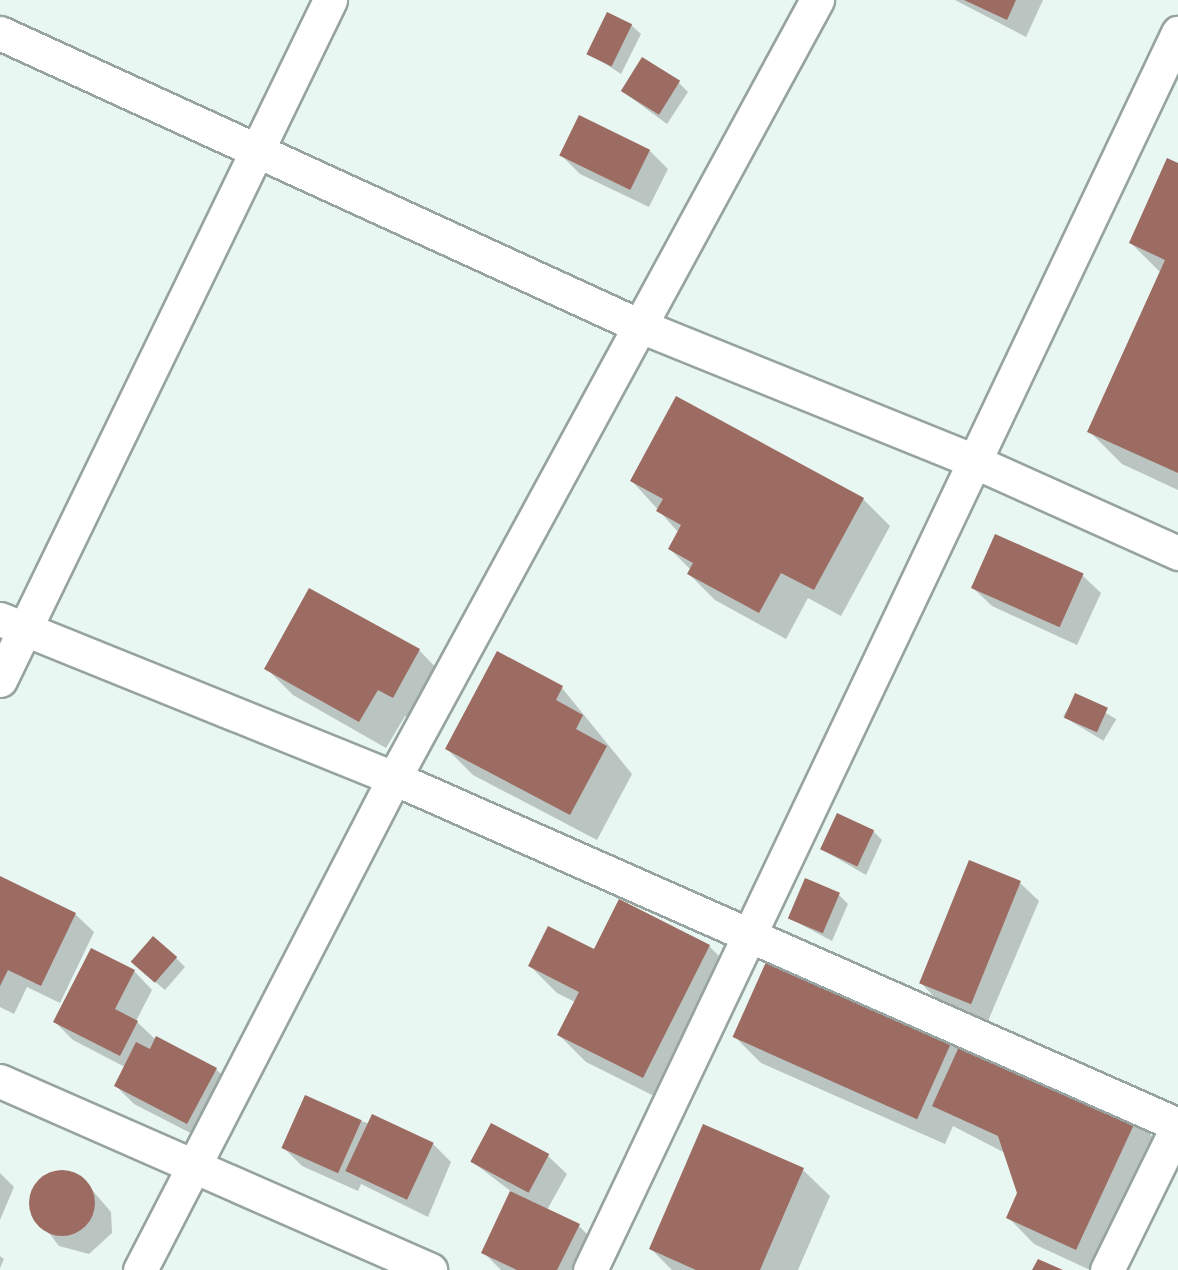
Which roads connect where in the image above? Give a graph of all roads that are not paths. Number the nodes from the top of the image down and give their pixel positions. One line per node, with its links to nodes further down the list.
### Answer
1 (330, 0): 5 (street)
2 (817, 0): 6 (street)
3 (0, 33): 5 (street)
4 (1178, 33): 7 (street)
5 (259, 151): 6 (street); 9 (street)
6 (640, 326): 7 (street); 11 (street)
7 (971, 460): 8 (street); 12 (street)
8 (1178, 553)
9 (13, 624): 10 (street); 11 (street)
10 (0, 680)
11 (394, 778): 12 (street); 15 (street)
12 (748, 937): 14 (street); 18 (street)
13 (0, 1081): 15 (street)
14 (1178, 1125): 19 (street)
15 (196, 1165): 16 (street); 17 (street)
16 (140, 1270)
17 (430, 1270)
18 (590, 1270)
19 (1107, 1270)

